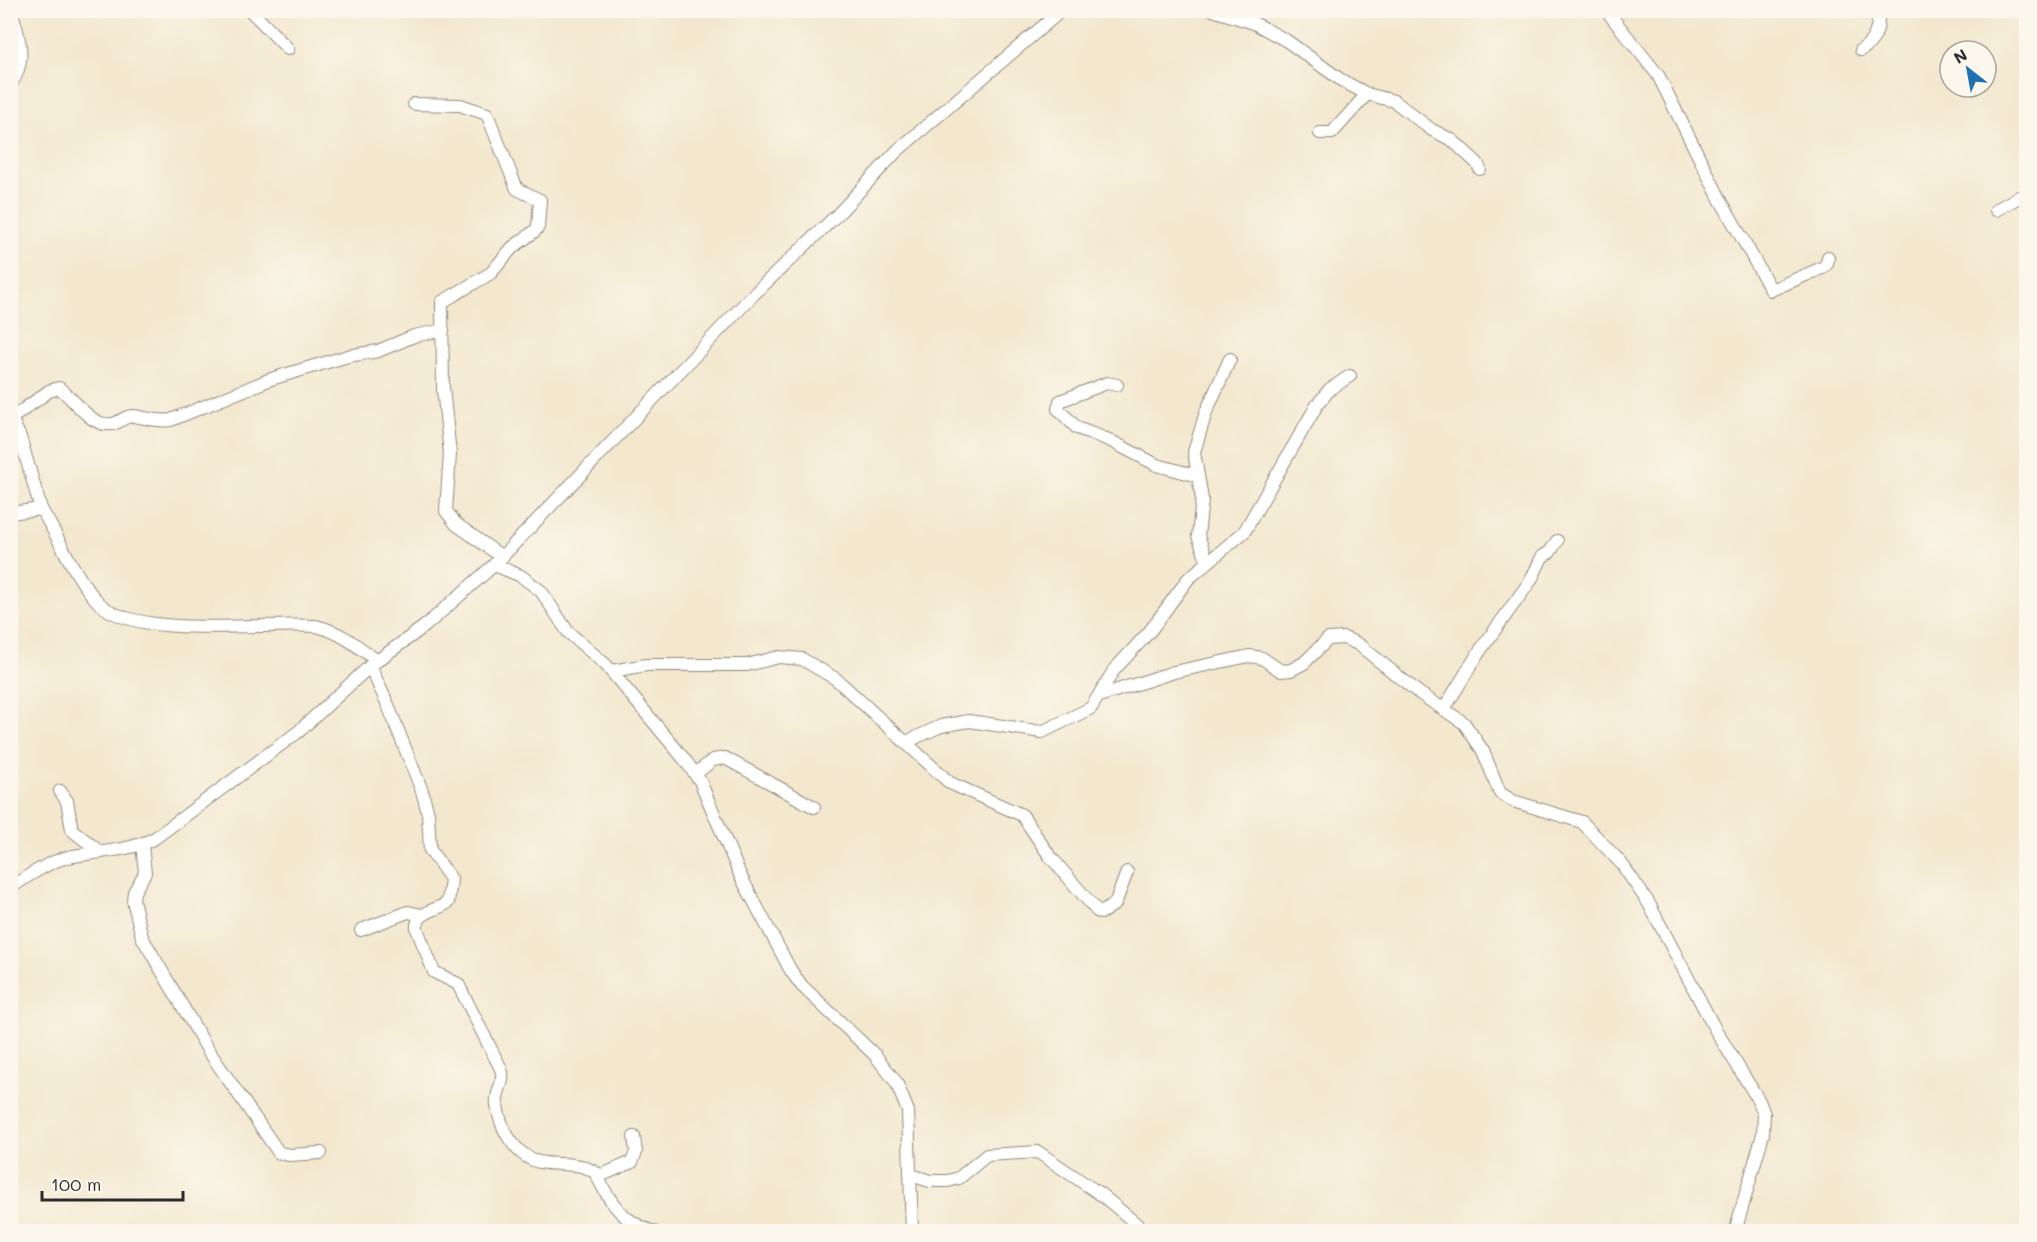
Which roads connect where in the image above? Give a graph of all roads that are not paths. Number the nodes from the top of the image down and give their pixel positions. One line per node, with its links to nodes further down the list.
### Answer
1 (11, 10): 9 (street)
2 (250, 10): 7 (street)
3 (1062, 10): 26 (street)
4 (1213, 10): 10 (street)
5 (1606, 10): 16 (street)
6 (1877, 10): 8 (street)
7 (288, 49)
8 (1861, 50)
9 (10, 85)
10 (1367, 94): 12 (street); 13 (street)
11 (414, 104): 17 (street)
12 (1320, 132)
13 (1480, 169)
14 (2026, 193): 15 (street)
15 (1996, 210)
16 (1828, 257)
17 (443, 330): 21 (street); 26 (street)
18 (1230, 359): 22 (street)
19 (1350, 376): 27 (street)
20 (1117, 385): 22 (street)
21 (11, 417): 23 (street)
22 (1198, 476): 27 (street)
23 (41, 509): 24 (street); 28 (street)
24 (10, 513)
25 (1557, 541): 31 (street)
26 (498, 561): 28 (street); 29 (street)
27 (1208, 562): 30 (street)
28 (373, 664): 36 (street); 40 (street)
29 (612, 671): 32 (street); 33 (street)
30 (1099, 696): 31 (street); 32 (street)
31 (1444, 709): 49 (street)
32 (906, 742): 38 (street)
33 (695, 774): 35 (street); 45 (street)
34 (60, 791): 37 (street)
35 (814, 807)
36 (142, 844): 37 (street); 43 (street)
37 (100, 852): 39 (street)
38 (1127, 872)
39 (10, 888)
40 (422, 915): 41 (street); 44 (street)
41 (361, 930)
42 (634, 1137): 44 (street)
43 (321, 1153)
44 (596, 1174): 46 (street)
45 (911, 1175): 47 (street); 48 (street)
46 (654, 1232)
47 (912, 1232)
48 (1146, 1232)
49 (1735, 1232)

